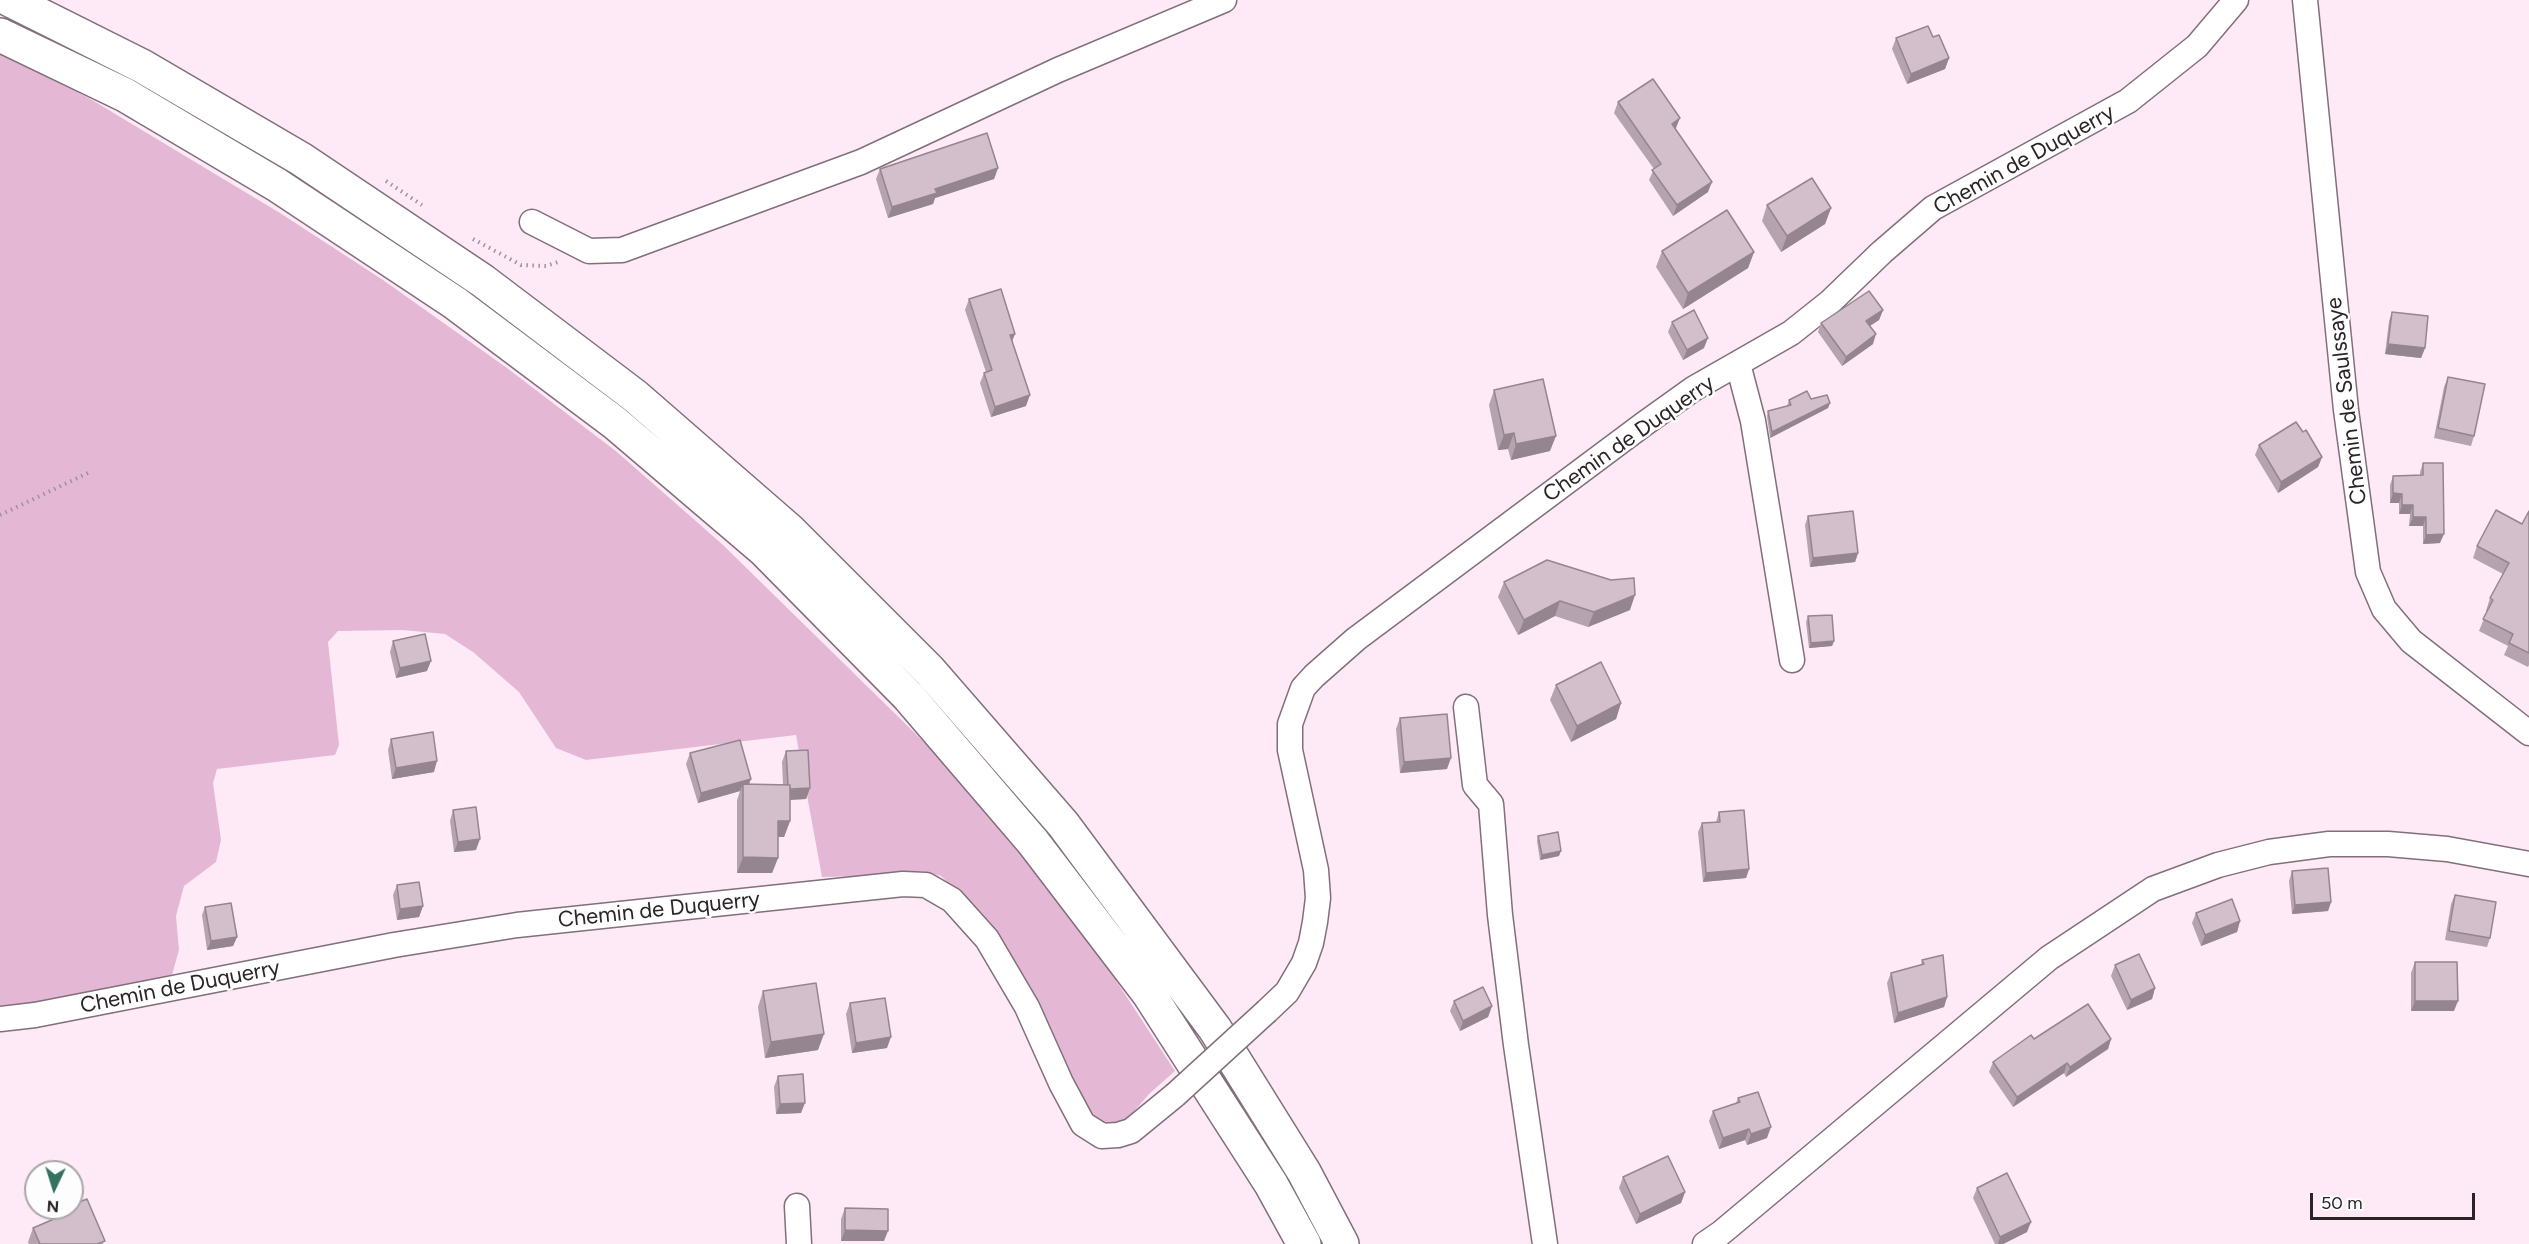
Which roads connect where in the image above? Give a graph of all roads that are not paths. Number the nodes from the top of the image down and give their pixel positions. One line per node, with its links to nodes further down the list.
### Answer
1 (1224, 0): 6 (street)
2 (2236, 0): 7 (street, Chemin de Duquerry)
3 (2305, 0): 10 (street, Chemin de Saulssaye)
4 (20, 5): 16 (highway)
5 (1, 35): 15 (highway)
6 (532, 222)
7 (1738, 364): 8 (street); 12 (street, Chemin de Duquerry, bridge)
8 (1792, 660)
9 (1466, 707): 17 (street)
10 (2529, 733)
11 (2529, 864): 18 (street)
12 (0, 1019)
13 (797, 1206): 14 (street)
14 (800, 1244)
15 (1304, 1244)
16 (1342, 1244)
17 (1545, 1244)
18 (1705, 1244)

